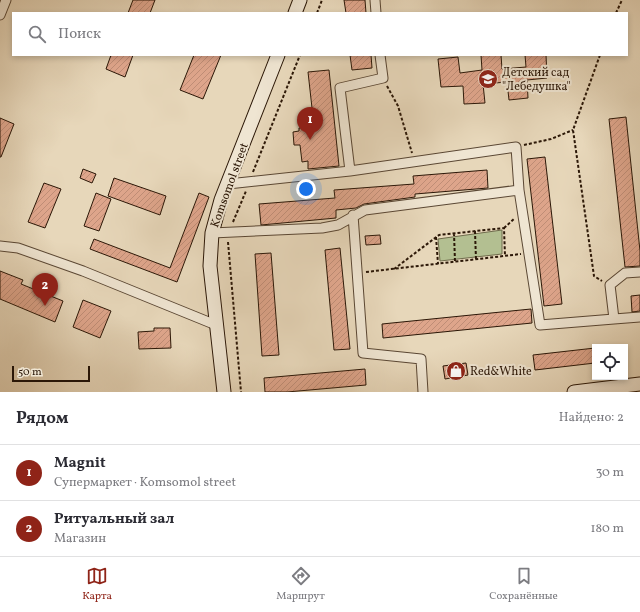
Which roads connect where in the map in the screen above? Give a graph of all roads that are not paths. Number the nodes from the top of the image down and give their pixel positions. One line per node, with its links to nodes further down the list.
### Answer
1 (6, 0): 6 (street)
2 (300, 0): 4 (street)
3 (375, 0): 5 (street)
4 (295, 12)
5 (376, 12)
6 (0, 15)
7 (278, 56): 10 (street, Komsomol street)
8 (380, 56): 9 (street)
9 (350, 171): 10 (street); 11 (street)
10 (228, 184): 13 (street, Komsomol street)
11 (519, 190): 12 (street); 17 (street)
12 (353, 215): 13 (street); 21 (street)
13 (212, 233): 18 (street, Komsomol street)
14 (0, 246): 18 (street)
15 (640, 272): 17 (street)
16 (640, 317): 17 (street)
17 (614, 319)
18 (216, 325): 20 (street, Komsomol street)
19 (640, 384): 22 (street)
20 (224, 392)
21 (423, 392)
22 (574, 392)

